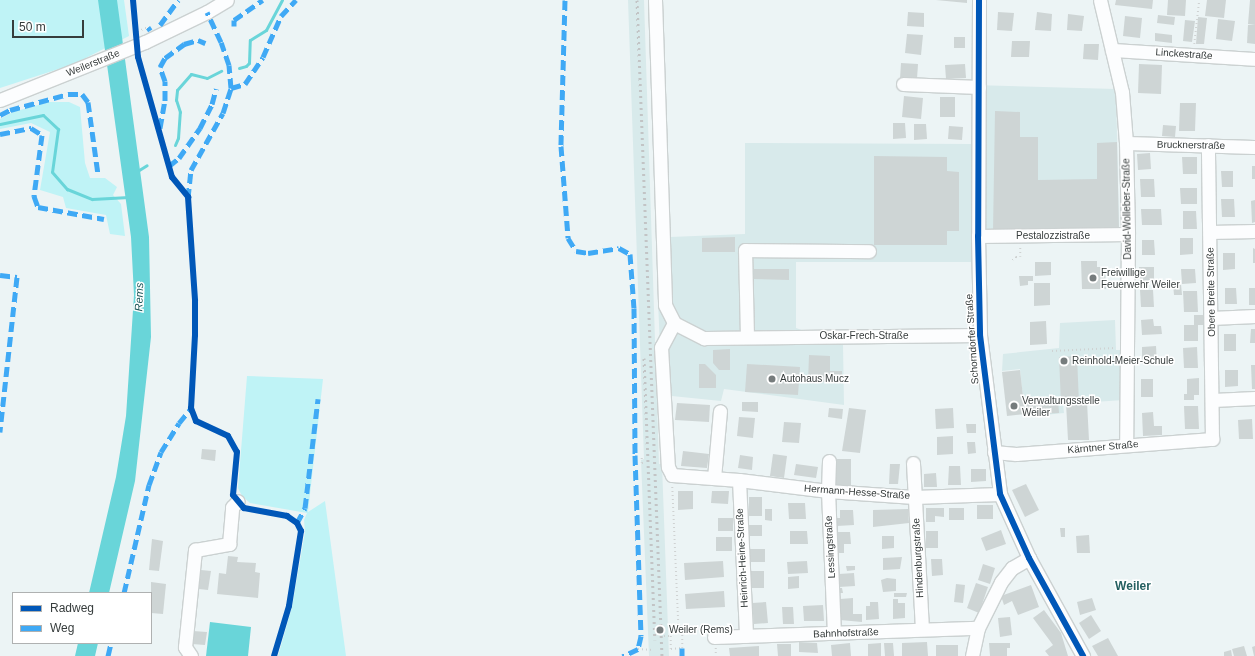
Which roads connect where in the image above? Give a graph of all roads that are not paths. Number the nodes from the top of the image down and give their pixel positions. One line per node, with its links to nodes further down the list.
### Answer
1 (227, 0): 9 (street, Weilerstraße)
2 (655, 0): 20 (street)
3 (978, 0): 8 (street, Schorndorfer Straße)
4 (1100, 0): 5 (street, David-Wolleber-Straße)
5 (1112, 50): 6 (street, Linckestraße); 10 (street, David-Wolleber-Straße)
6 (1255, 59)
7 (902, 84): 8 (street)
8 (979, 87): 16 (street, Schorndorfer Straße)
9 (0, 100)
10 (1126, 143): 11 (street, Brucknerstraße); 15 (street, David-Wolleber-Straße)
11 (1208, 145): 12 (street, Brucknerstraße); 14 (street, Obere Breite Straße)
12 (1255, 147)
13 (1255, 231): 14 (street)
14 (1210, 232): 19 (street, Obere Breite Straße)
15 (1128, 234): 16 (street, Pestalozzistraße); 27 (street, David-Wolleber-Straße)
16 (978, 236): 21 (street, Schorndorfer Straße)
17 (869, 251): 22 (street)
18 (1255, 316): 19 (street)
19 (1211, 318): 24 (street, Obere Breite Straße)
20 (674, 323): 22 (street, Oskar-Frech-Straße); 31 (street, Hermann-Hesse-Straße)
21 (980, 336): 22 (street, Oskar-Frech-Straße); 28 (street, Schorndorfer Straße)
22 (747, 337)
23 (1255, 398): 24 (street)
24 (1213, 400): 26 (street, Obere Breite Straße)
25 (720, 411): 31 (street)
26 (1212, 439): 27 (street, Kärntner Straße)
27 (1126, 444): 28 (street, Kärntner Straße)
28 (994, 452): 34 (street, Schorndorfer Straße)
29 (829, 461): 33 (street, Lessingstraße)
30 (913, 463): 35 (street, Hindenburgstraße)
31 (714, 478): 32 (street, Hermann-Hesse-Straße)
32 (739, 480): 33 (street, Hermann-Hesse-Straße); 41 (street, Heinrich-Heine-Straße)
33 (828, 491): 35 (street, Hermann-Hesse-Straße); 40 (street, Lessingstraße)
34 (1000, 494): 35 (street, Hermann-Hesse-Straße); 37 (street, Schorndorfer Straße)
35 (914, 497): 39 (street, Hindenburgstraße)
36 (238, 501): 43 (street)
37 (1029, 558): 38 (street); 45 (street, Schorndorfer Straße)
38 (978, 628): 39 (street, Bahnhofstraße); 44 (street)
39 (922, 629): 40 (street, Bahnhofstraße)
40 (834, 633): 41 (street, Bahnhofstraße)
41 (746, 636): 42 (street, Bahnhofstraße)
42 (714, 637)
43 (191, 656)
44 (972, 656)
45 (1082, 656)

